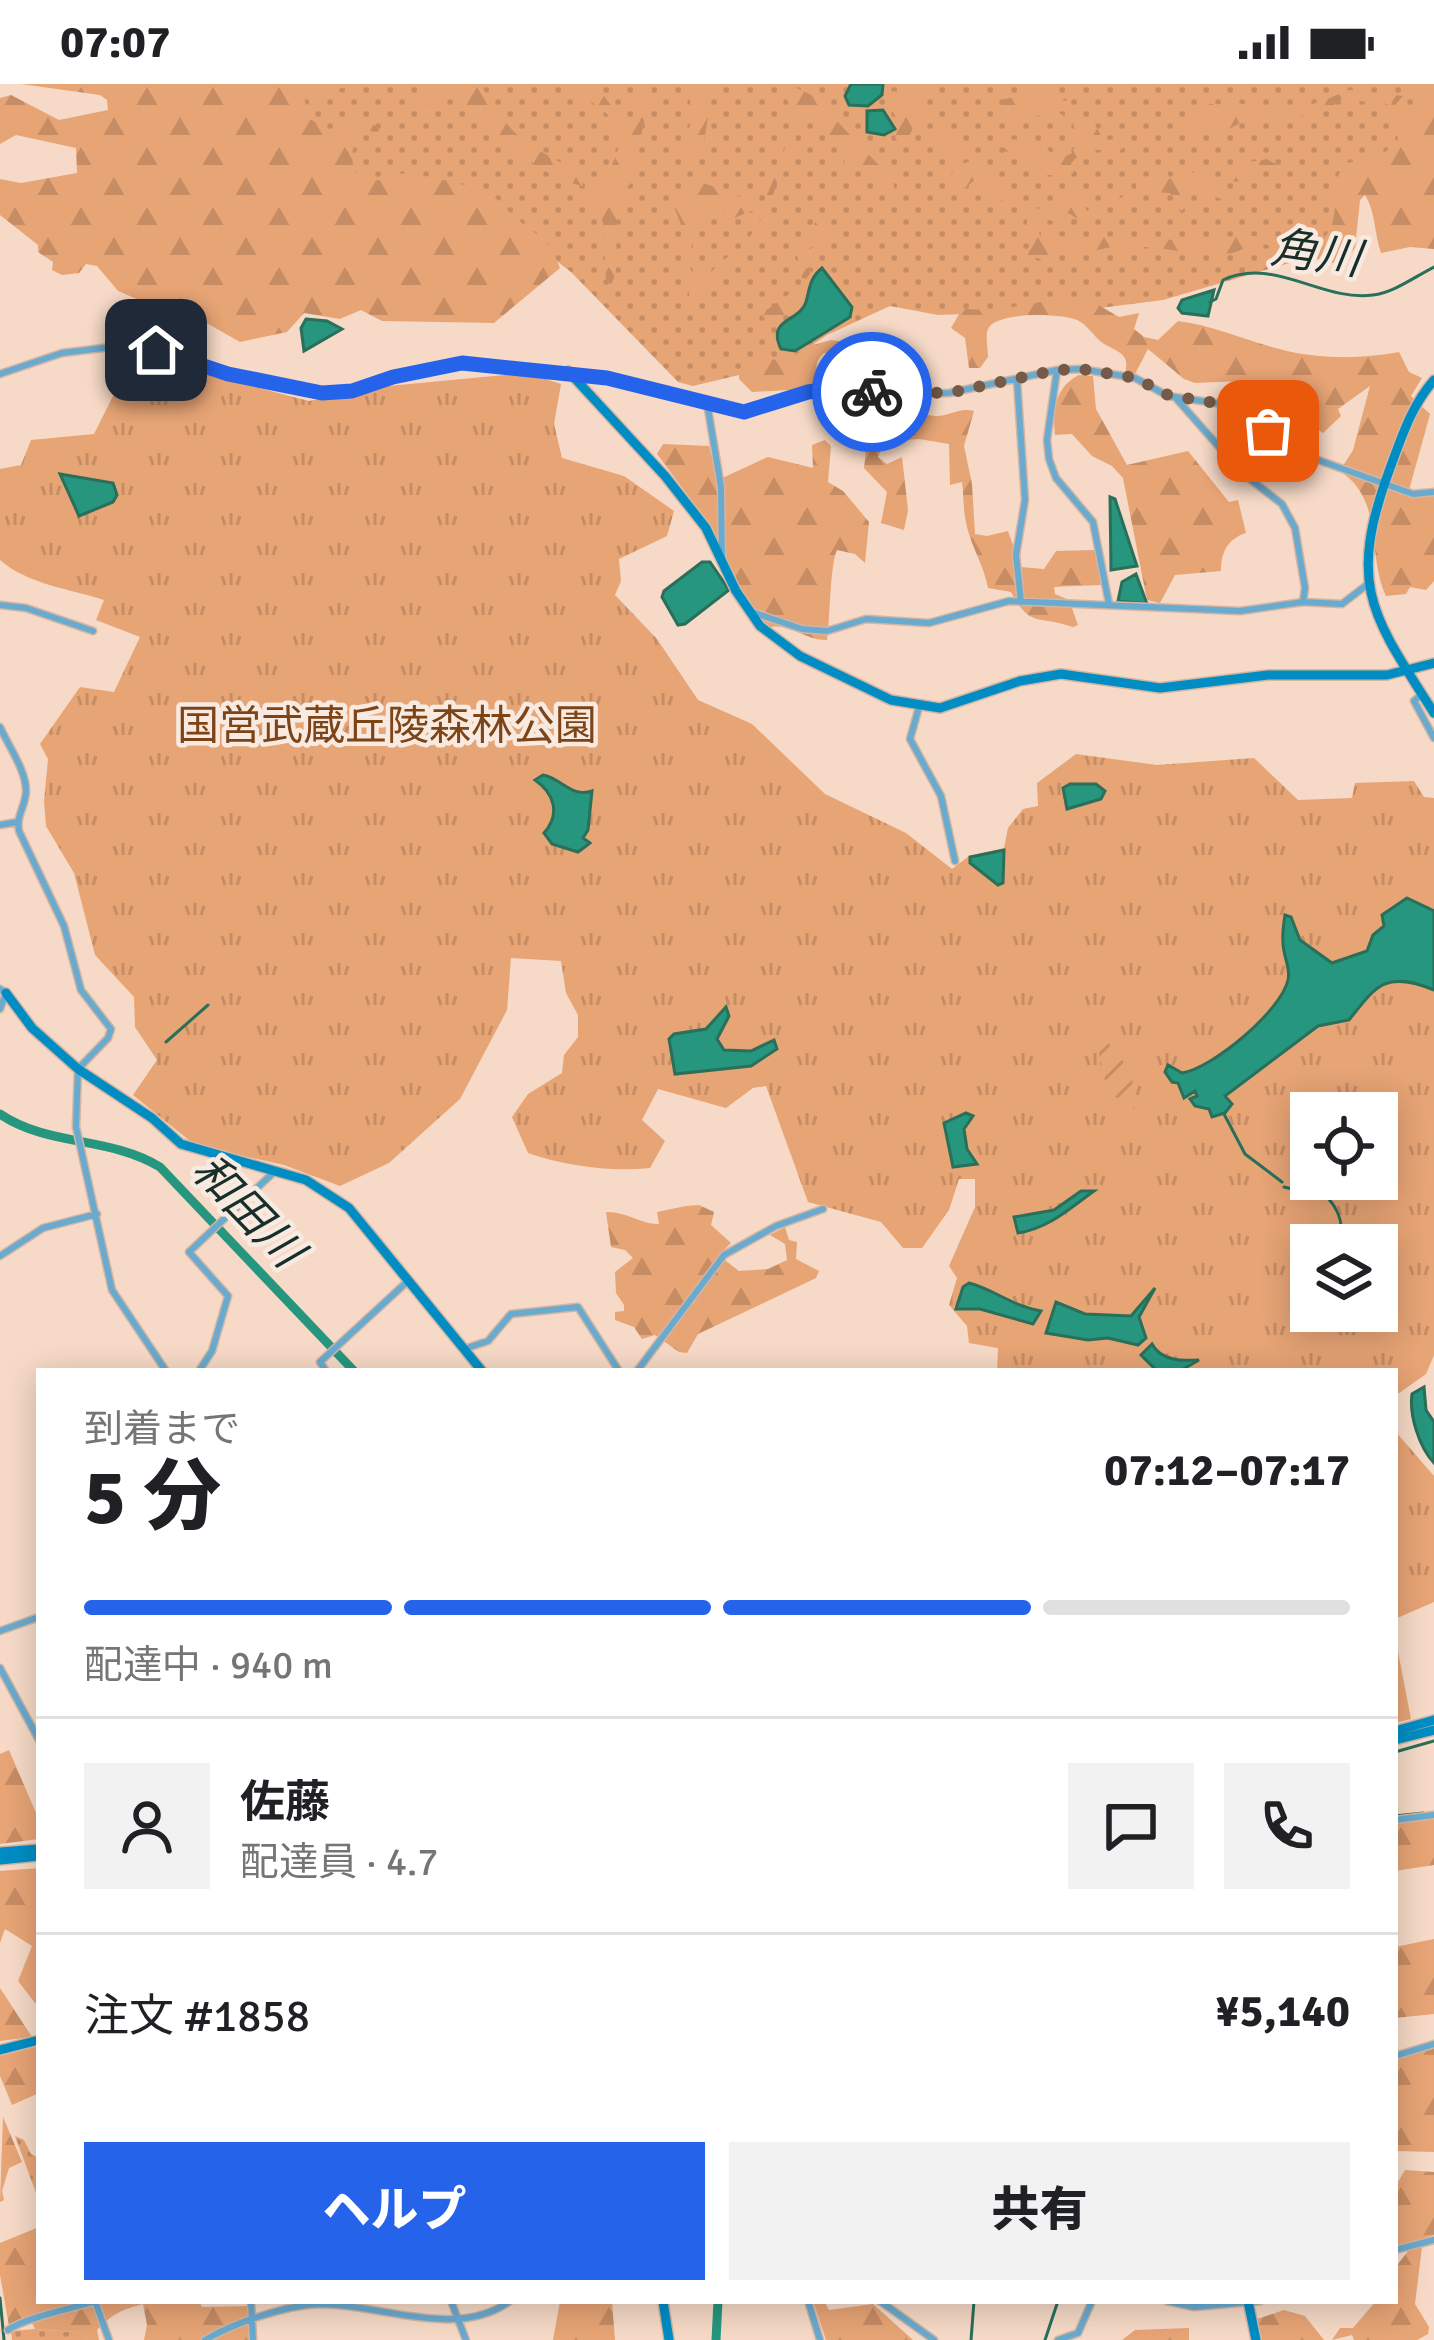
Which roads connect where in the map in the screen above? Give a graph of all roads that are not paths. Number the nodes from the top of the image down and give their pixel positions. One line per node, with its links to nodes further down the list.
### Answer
1 (1057, 370): 4 (street); 6 (street); 15 (street)
2 (568, 371): 3 (street); 7 (street); 10 (street)
3 (0, 374)
4 (1017, 380): 7 (street); 12 (street)
5 (1434, 380): 8 (street)
6 (1175, 397): 8 (street); 13 (street)
7 (707, 403): 10 (street)
8 (1385, 483): 9 (street); 11 (street)
9 (1434, 492)
10 (722, 563): 16 (street)
11 (1368, 584): 13 (street); 19 (street)
12 (1021, 602): 15 (street); 16 (street)
13 (1303, 602): 15 (street)
14 (0, 604): 17 (street)
15 (1109, 604)
16 (752, 612): 21 (street)
17 (93, 631)
18 (1434, 663): 19 (street)
19 (1408, 670): 20 (street); 21 (street)
20 (1422, 694): 22 (street); 24 (street)
21 (919, 707): 27 (street)
22 (1434, 713)
23 (0, 727): 25 (street)
24 (1434, 738)
25 (17, 822): 26 (street); 30 (street)
26 (0, 825)
27 (955, 861)
28 (3, 991): 29 (street); 30 (street)
29 (0, 1010)
30 (78, 1069): 31 (street); 33 (street)
31 (276, 1170): 35 (street); 39 (street)
32 (823, 1209): 37 (street)
33 (97, 1214): 34 (street); 38 (street)
34 (0, 1256)
35 (410, 1280): 36 (street); 40 (street)
36 (464, 1349): 41 (street); 42 (street)
37 (644, 1362): 43 (street); 44 (street)
38 (164, 1368)
39 (202, 1368)
40 (324, 1368)
41 (480, 1368)
42 (617, 1368)
43 (639, 1368)
44 (649, 1368)
45 (36, 1618): 46 (street)
46 (0, 1630)
47 (0, 1668): 51 (street)
48 (1434, 1720): 49 (street)
49 (1398, 1730)
50 (1434, 1730): 52 (street)
51 (36, 1734)
52 (1398, 1739)
53 (1434, 1815): 54 (street)
54 (1398, 1820)
55 (36, 1853): 56 (street)
56 (0, 1856)
57 (36, 2042): 59 (street)
58 (1434, 2044): 60 (street)
59 (0, 2050)
60 (1398, 2055)
61 (1434, 2240): 62 (street)
62 (1398, 2249)
63 (85, 2304): 77 (street)
64 (97, 2304): 78 (street)
65 (251, 2304): 75 (street)
66 (452, 2304): 76 (street)
67 (505, 2304): 76 (street)
68 (663, 2304): 82 (street)
69 (809, 2304): 83 (street)
70 (884, 2304): 84 (street)
71 (1091, 2304): 85 (street)
72 (1180, 2304): 73 (street)
73 (1229, 2304)
74 (1252, 2304): 86 (street)
75 (250, 2320): 76 (street); 79 (street); 80 (street)
76 (458, 2320): 81 (street)
77 (8, 2330)
78 (111, 2340)
79 (205, 2340)
80 (253, 2340)
81 (466, 2340)
82 (668, 2340)
83 (820, 2340)
84 (934, 2340)
85 (1058, 2340)
86 (1256, 2340)

